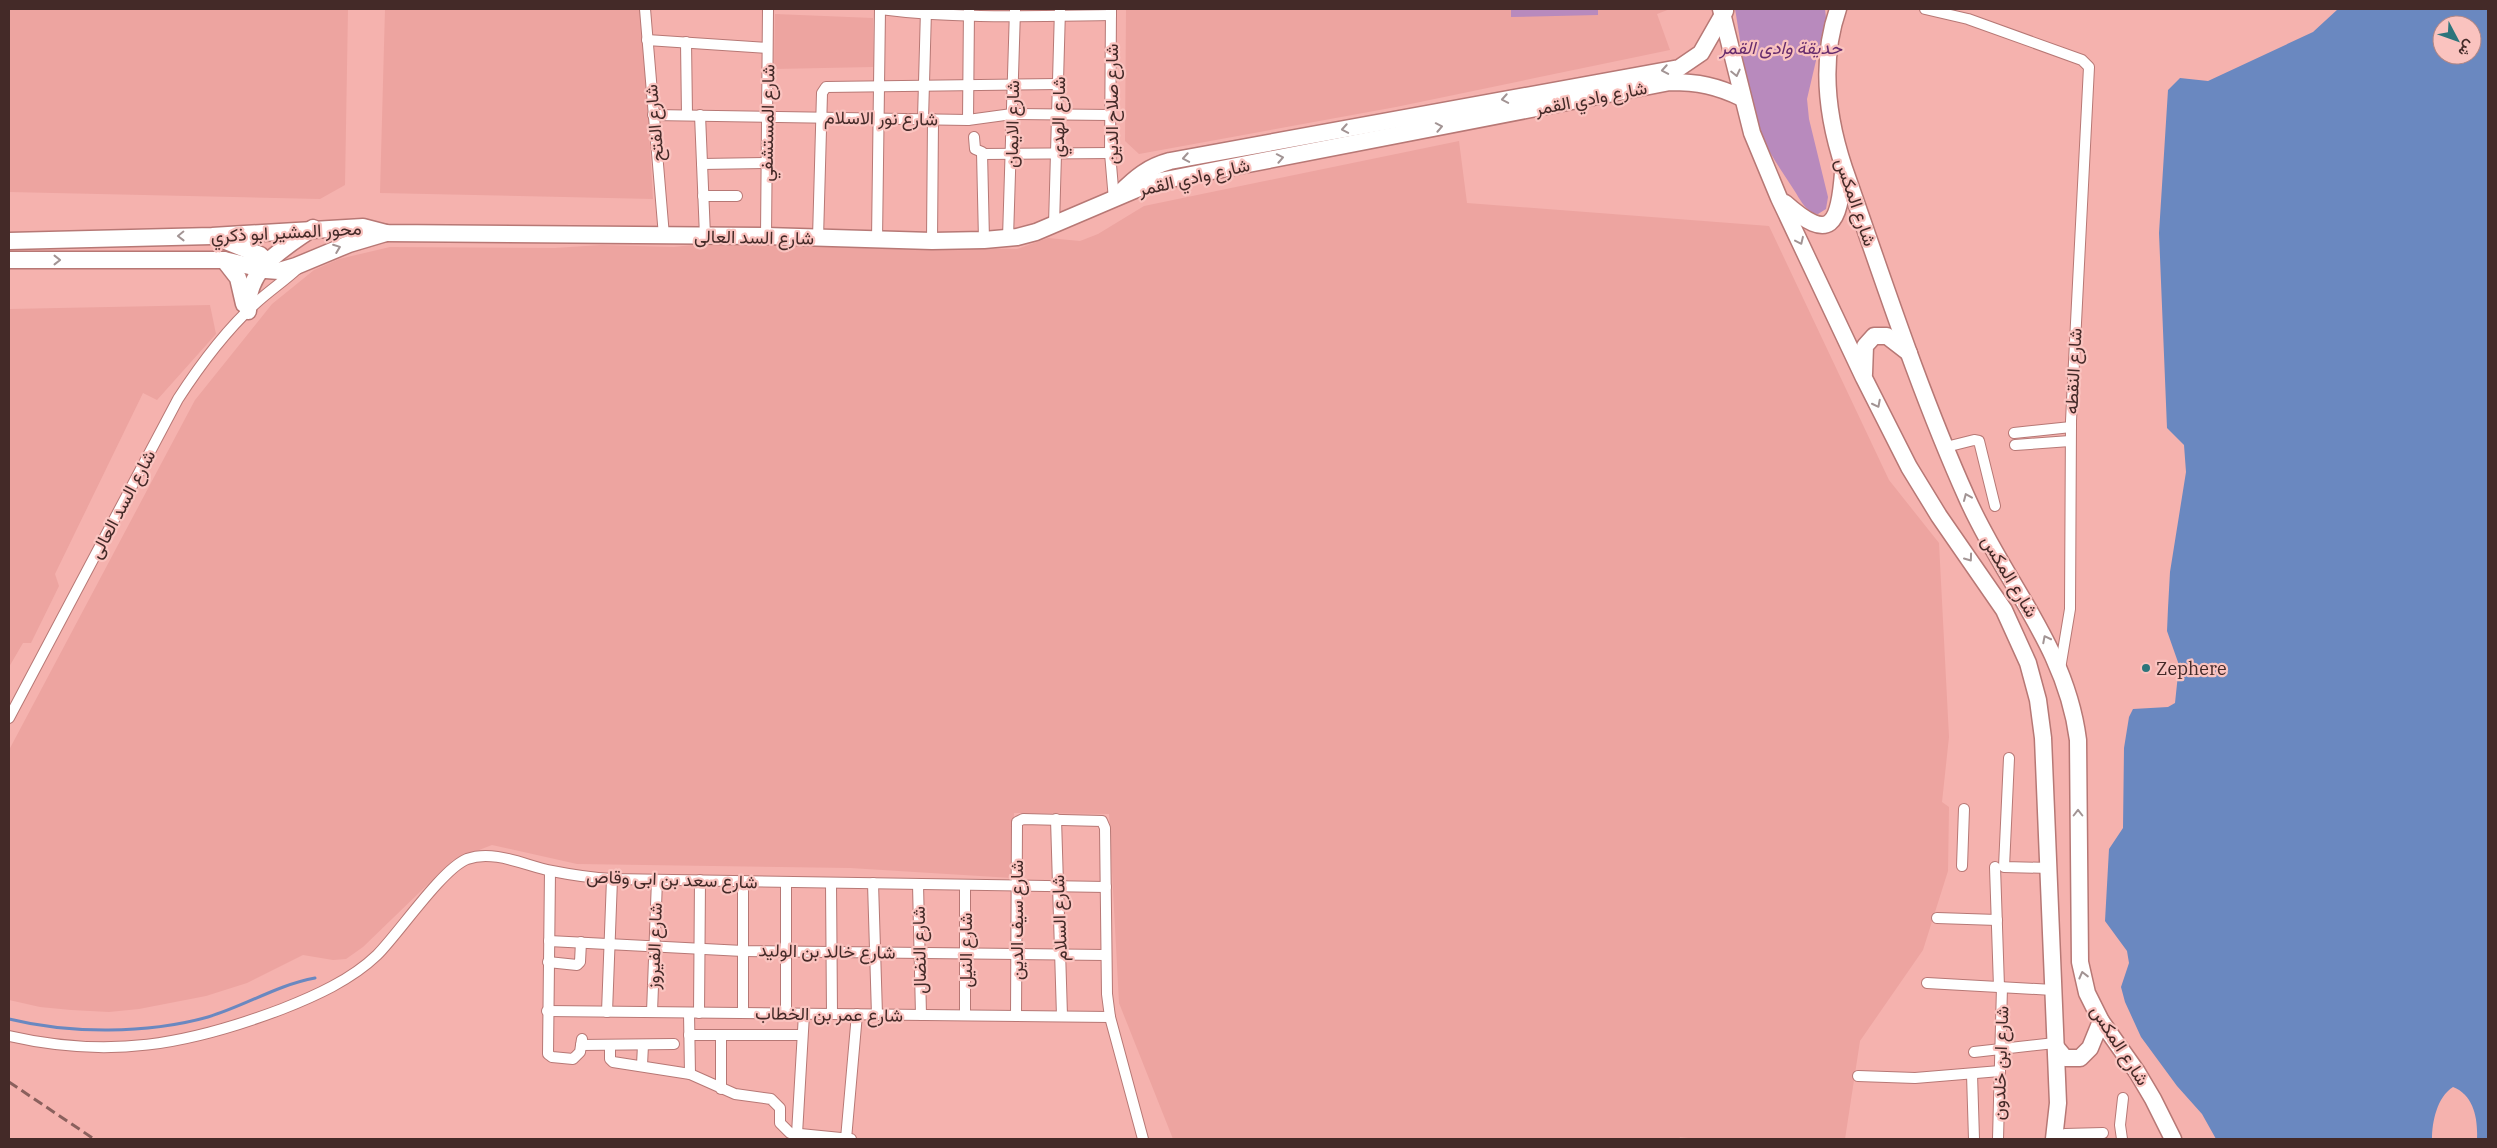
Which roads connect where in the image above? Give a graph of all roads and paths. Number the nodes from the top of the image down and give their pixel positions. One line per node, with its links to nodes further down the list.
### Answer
1 (645, 9): 12 (street, شارع الفتح)
2 (768, 9): 14 (street, شارع المستشفي)
3 (880, 9): 7 (street); 19 (street)
4 (1838, 9): 39 (main road, شارع المكس)
5 (1925, 9): 64 (street, شارع النقطه)
6 (1723, 11): 20 (main road, شارع المكس, one-way to 20); 43 (main road, شارع وادي القمر, one-way to 43)
7 (926, 12): 8 (street); 18 (street)
8 (969, 12): 9 (street); 16 (street)
9 (1015, 12): 10 (street); 15 (street, شارع الايمان)
10 (1060, 12): 11 (street); 17 (street, شارع الهدي)
11 (1111, 12): 26 (street, شارع صلاح الدين)
12 (647, 40): 13 (street); 23 (street, شارع الفتح)
13 (686, 42): 14 (street); 24 (street)
14 (768, 48): 27 (street, شارع المستشفي)
15 (1013, 83): 16 (street); 17 (street); 21 (street, شارع الايمان)
16 (968, 84): 18 (street); 31 (street)
17 (1058, 84): 22 (street, شارع الهدي)
18 (923, 85): 19 (street); 30 (street)
19 (879, 86): 28 (street); 29 (street)
20 (1742, 98): 42 (main road, شارع المكس); 43 (main road, شارع وادي القمر, one-way to 20)
21 (1012, 114): 22 (street, شارع نور الاسلام); 31 (street, شارع نور الاسلام); 34 (street, شارع الايمان)
22 (1058, 114): 26 (street, شارع نور الاسلام); 35 (street, شارع الهدي)
23 (652, 115): 24 (street, شارع نور الاسلام); 48 (street, شارع الفتح)
24 (687, 115): 25 (street, شارع نور الاسلام)
25 (700, 115): 27 (street, شارع نور الاسلام); 38 (street)
26 (1110, 115): 33 (street, شارع صلاح الدين)
27 (766, 116): 28 (street, شارع نور الاسلام); 37 (street, شارع المستشفي)
28 (821, 117): 29 (street, شارع نور الاسلام); 51 (street)
29 (879, 118): 30 (street, شارع نور الاسلام); 53 (street)
30 (928, 119): 31 (street, شارع نور الاسلام); 56 (street)
31 (968, 120)
32 (974, 137): 36 (street)
33 (1110, 152): 35 (street); 43 (street, شارع صلاح الدين)
34 (1011, 153): 35 (street); 36 (street); 52 (street, شارع الايمان)
35 (1057, 153): 44 (street, شارع الهدي)
36 (982, 154): 54 (street)
37 (766, 163): 38 (street); 50 (street, شارع المستشفي)
38 (702, 164): 40 (street)
39 (1844, 168): 42 (main road); 62 (main road, شارع المكس)
40 (704, 196): 41 (street); 49 (street)
41 (737, 196)
42 (1779, 198): 63 (main road, شارع المكس, one-way to 63)
43 (1114, 200): 44 (main road, شارع السد العالى)
44 (1054, 226): 52 (main road, شارع السد العالى)
45 (312, 228): 46 (main road, محور المشير ابو ذكري); 47 (main road, محور المشير ابو ذكري); 60 (main road)
46 (386, 232): 48 (main road, شارع السد العالى); 59 (main road, محور المشير ابو ذكري, one-way to 46)
47 (212, 236): 55 (main road, محور المشير ابو ذكري, one-way to 55); 60 (main road)
48 (664, 236): 49 (main road, شارع السد العالى)
49 (705, 236): 50 (main road, شارع السد العالى)
50 (766, 236): 51 (main road, شارع السد العالى)
51 (818, 238): 53 (main road, شارع السد العالى)
52 (1008, 238): 54 (main road, شارع السد العالى)
53 (877, 240): 56 (main road, شارع السد العالى)
54 (984, 240): 56 (main road, شارع السد العالى)
55 (9, 241)
56 (932, 241)
57 (9, 260): 58 (main road, محور المشير ابو ذكري, one-way to 58)
58 (224, 260): 60 (main road, محور المشير ابو ذكري); 61 (main road)
59 (304, 262): 60 (main road, محور المشير ابو ذكري); 61 (street, شارع السد العالى)
60 (266, 267): 61 (main road)
61 (249, 310): 71 (street, شارع السد العالى)
62 (1909, 354): 63 (main road); 68 (main road, شارع المكس)
63 (1864, 378): 77 (main road, شارع المكس, one-way to 77)
64 (2071, 427): 65 (street); 66 (street, شارع النقطه)
65 (2014, 433)
66 (2070, 441): 67 (street); 70 (street, شارع النقطه)
67 (2015, 445)
68 (1946, 447): 69 (street); 70 (main road, شارع المكس, one-way to 68)
69 (1995, 506)
70 (2060, 669): 126 (main road, شارع المكس, one-way to 70)
71 (9, 718)
72 (2009, 758): 76 (street, شارع ابن خلدون)
73 (1964, 809): 75 (street)
74 (1056, 819): 88 (street, شارع سيف الدين); 89 (street, شارع السلام); 90 (street)
75 (1962, 866)
76 (1999, 867): 77 (street); 92 (street, شارع ابن خلدون)
77 (2050, 868): 110 (main road, شارع المكس)
78 (550, 871): 79 (street, شارع سعد بن ابى وقاص); 93 (street); 130 (street, شارع سعد بن ابى وقاص)
79 (612, 879): 80 (street, شارع سعد بن ابى وقاص); 95 (street)
80 (657, 880): 81 (street, شارع سعد بن ابى وقاص); 96 (street, شارع الفيروز)
81 (700, 880): 82 (street, شارع سعد بن ابى وقاص); 97 (street)
82 (742, 881): 83 (street, شارع سعد بن ابى وقاص); 98 (street)
83 (786, 882): 84 (street, شارع سعد بن ابى وقاص); 99 (street)
84 (831, 883): 85 (street, شارع سعد بن ابى وقاص); 100 (street)
85 (873, 883): 86 (street, شارع سعد بن ابى وقاص); 101 (street)
86 (918, 884): 87 (street, شارع سعد بن ابى وقاص); 102 (street, شارع النضال)
87 (964, 885): 88 (street, شارع سعد بن ابى وقاص); 103 (street, شارع النيل)
88 (1016, 886): 89 (street, شارع سعد بن ابى وقاص); 104 (street, شارع سيف الدين)
89 (1058, 887): 90 (street, شارع سعد بن ابى وقاص); 105 (street, شارع السلام)
90 (1106, 887): 106 (street)
91 (1937, 918): 92 (street)
92 (1997, 920): 109 (street, شارع ابن خلدون)
93 (549, 941): 94 (street, شارع خالد بن الوليد); 107 (street)
94 (582, 942): 95 (street, شارع خالد بن الوليد); 107 (street)
95 (610, 943): 96 (street, شارع خالد بن الوليد); 112 (street)
96 (654, 945): 97 (street, شارع خالد بن الوليد); 113 (street, شارع الفيروز)
97 (700, 948): 98 (street, شارع خالد بن الوليد); 114 (street)
98 (743, 950): 99 (street, شارع خالد بن الوليد); 115 (street)
99 (786, 951): 100 (street, شارع خالد بن الوليد); 116 (street)
100 (832, 952): 101 (street, شارع خالد بن الوليد); 118 (street)
101 (875, 952): 102 (street, شارع خالد بن الوليد); 120 (street)
102 (919, 952): 103 (street, شارع خالد بن الوليد); 121 (street, شارع النضال)
103 (965, 953): 104 (street, شارع خالد بن الوليد); 122 (street, شارع النيل)
104 (1016, 953): 105 (street, شارع خالد بن الوليد); 123 (street, شارع سيف الدين)
105 (1060, 954): 106 (street, شارع خالد بن الوليد); 124 (street, شارع السلام)
106 (1106, 955): 125 (street)
107 (548, 962): 111 (street)
108 (1927, 983): 109 (street)
109 (2001, 987): 110 (street); 135 (street, شارع ابن خلدون)
110 (2053, 990): 134 (main road, شارع المكس)
111 (548, 1011): 112 (street, شارع عمر بن الخطاب); 132 (street)
112 (607, 1012): 113 (street, شارع عمر بن الخطاب)
113 (652, 1012): 114 (street, شارع عمر بن الخطاب)
114 (694, 1013): 115 (street, شارع عمر بن الخطاب); 127 (street)
115 (743, 1013): 116 (street, شارع عمر بن الخطاب)
116 (786, 1014): 117 (street, شارع عمر بن الخطاب)
117 (804, 1014): 118 (street, شارع عمر بن الخطاب); 129 (street)
118 (832, 1014): 119 (street, شارع عمر بن الخطاب)
119 (857, 1014): 120 (street, شارع عمر بن الخطاب); 147 (street)
120 (878, 1015): 121 (street, شارع عمر بن الخطاب)
121 (920, 1015): 122 (street, شارع عمر بن الخطاب)
122 (965, 1016): 123 (street, شارع عمر بن الخطاب)
123 (1016, 1016): 124 (street, شارع عمر بن الخطاب)
124 (1062, 1016): 125 (street, شارع عمر بن الخطاب)
125 (1110, 1017): 149 (street)
126 (2101, 1021): 134 (main road); 153 (main road, شارع المكس)
127 (689, 1035): 128 (street); 139 (street)
128 (721, 1035): 129 (street); 142 (street)
129 (802, 1035): 145 (street)
130 (9, 1036)
131 (674, 1044): 133 (street)
132 (610, 1045): 133 (street); 137 (street)
133 (643, 1045): 137 (street)
134 (2056, 1045): 135 (street); 146 (main road, شارع المكس)
135 (2001, 1049): 136 (street); 138 (street, شارع ابن خلدون)
136 (1974, 1052)
137 (642, 1065): 139 (street)
138 (2000, 1070): 140 (street); 151 (street, شارع ابن خلدون)
139 (690, 1074): 142 (street)
140 (1972, 1074): 141 (street); 150 (street)
141 (1858, 1076)
142 (721, 1089): 145 (street)
143 (2124, 1098): 152 (street)
144 (2103, 1133): 146 (street)
145 (797, 1134): 147 (street)
146 (2062, 1137)
147 (846, 1139): 148 (street)
148 (851, 1139)
149 (1143, 1139)
150 (1974, 1139)
151 (1998, 1139)
152 (2122, 1139)
153 (2173, 1139)

